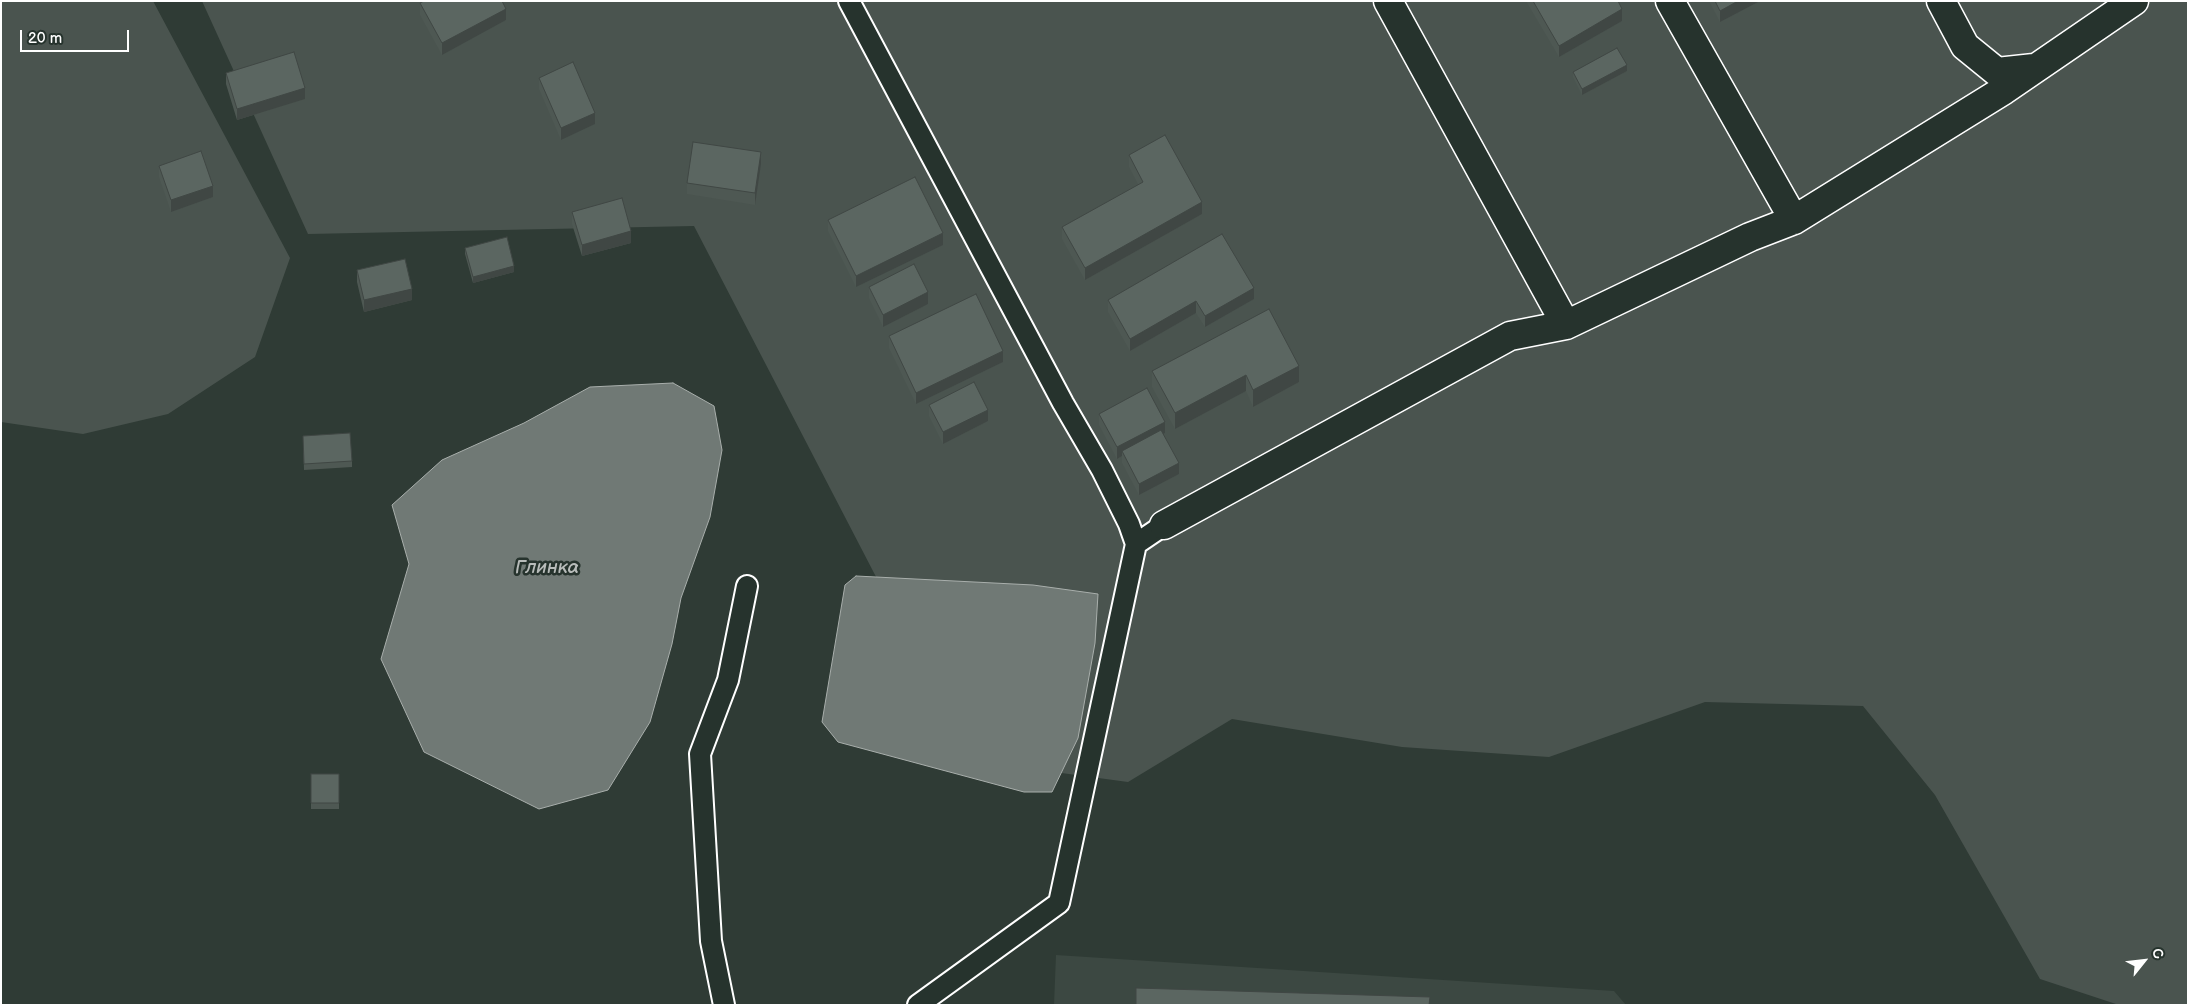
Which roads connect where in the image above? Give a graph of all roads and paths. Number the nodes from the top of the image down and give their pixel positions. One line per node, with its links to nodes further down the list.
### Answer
1 (849, 1): 10 (lane)
2 (1388, 1): 8 (street)
3 (1670, 1): 7 (street)
4 (1941, 1): 6 (street)
5 (2134, 1): 6 (street)
6 (2035, 68): 7 (street)
7 (1794, 220): 8 (street)
8 (1566, 325): 9 (street)
9 (1164, 525): 10 (lane)
10 (1136, 544): 13 (lane)
11 (747, 586): 12 (lane)
12 (724, 1005)
13 (918, 1005)

